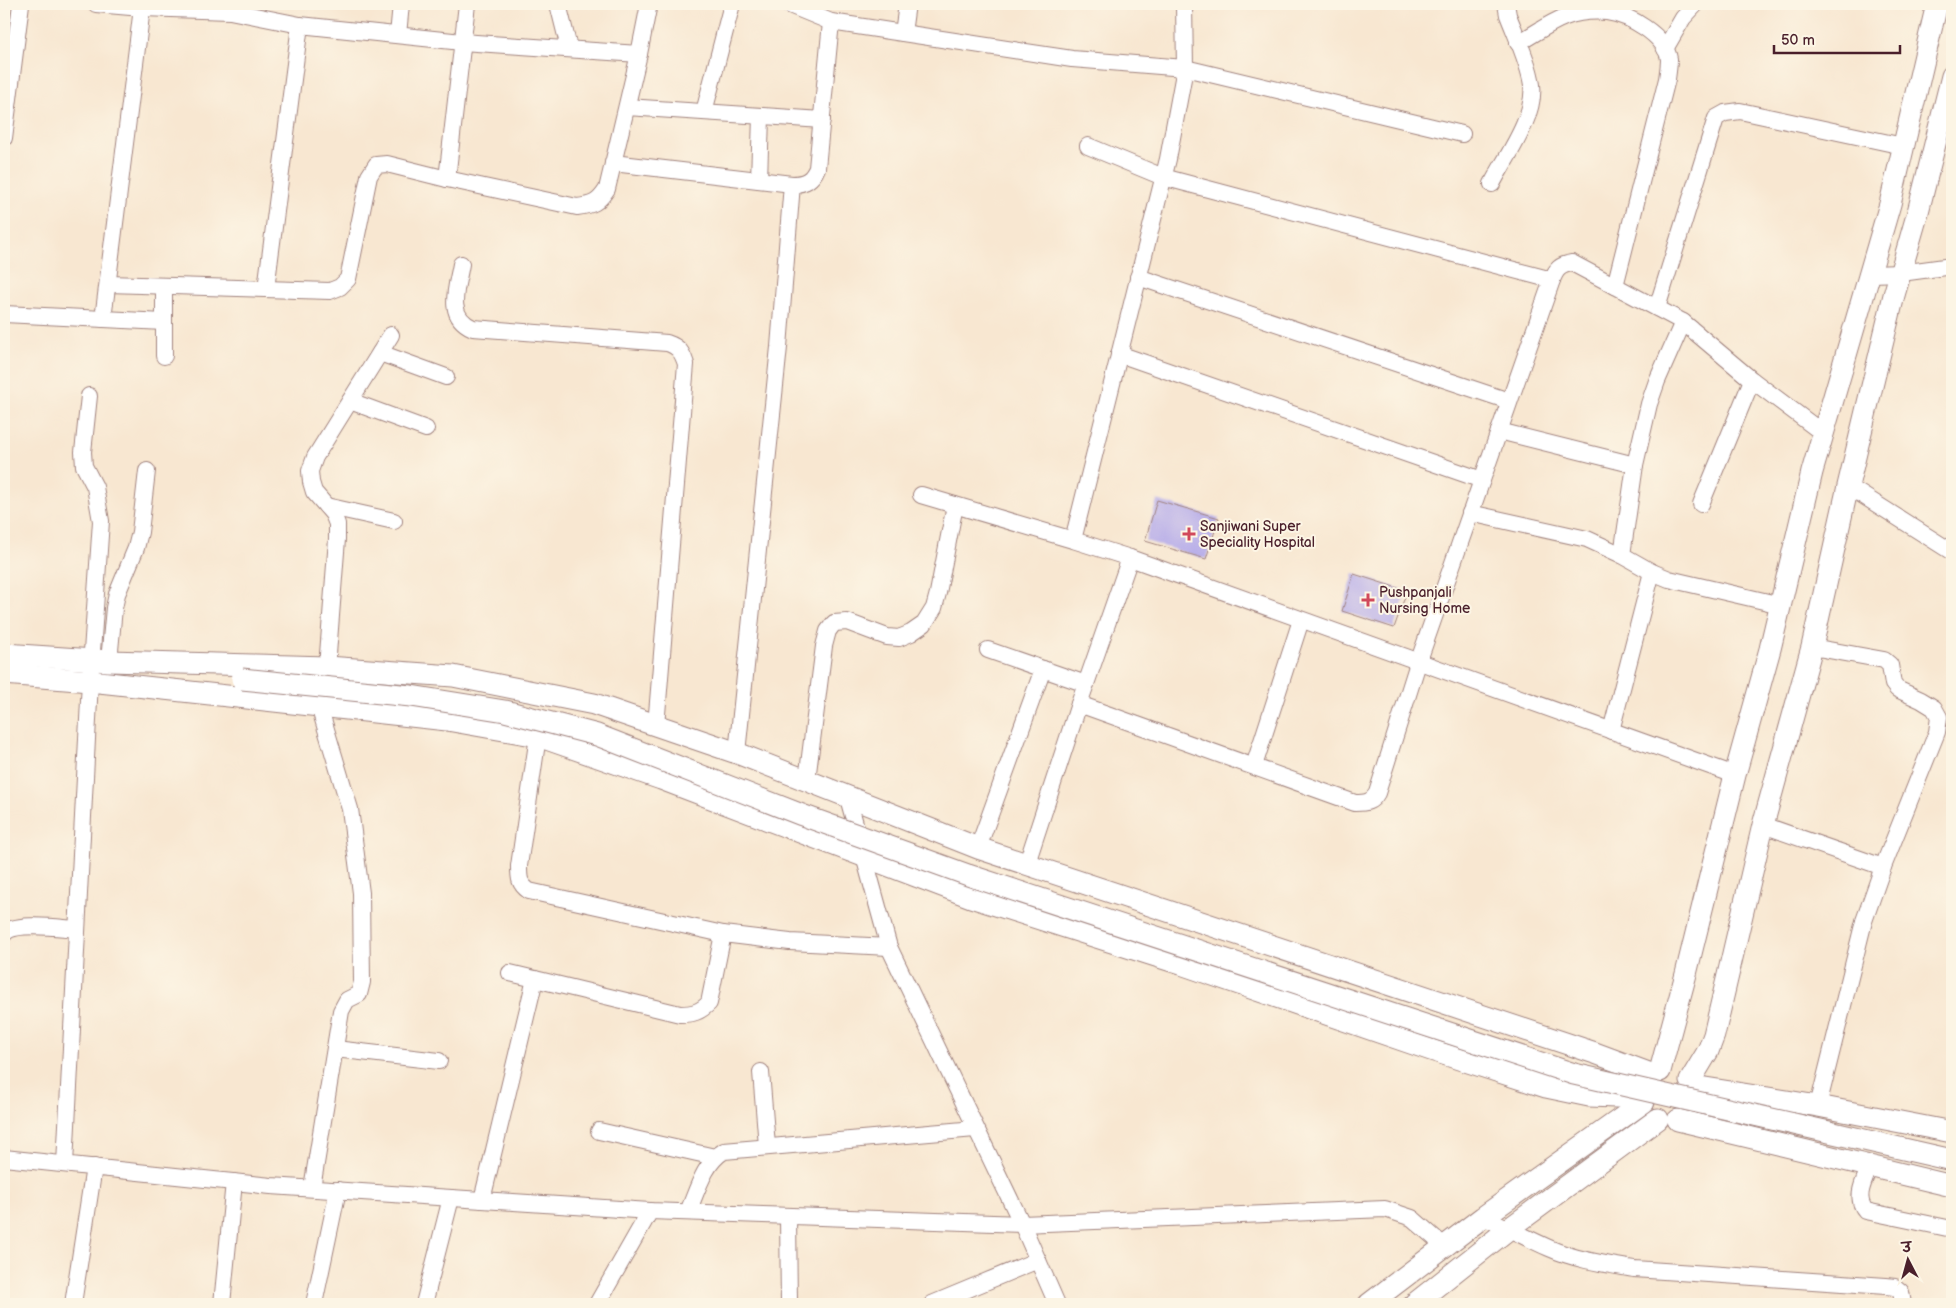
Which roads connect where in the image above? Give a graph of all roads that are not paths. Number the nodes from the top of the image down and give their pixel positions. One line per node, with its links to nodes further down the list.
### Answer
1 (21, 4): 32 (street)
2 (96, 4): 14 (street)
3 (401, 4): 19 (street)
4 (466, 4): 20 (street)
5 (558, 4): 22 (street)
6 (649, 4): 24 (street)
7 (732, 4): 28 (street)
8 (787, 4): 16 (street)
9 (907, 4): 18 (street)
10 (1184, 4): 25 (street)
11 (1506, 4): 21 (street)
12 (1696, 4): 23 (street)
13 (1937, 4): 34 (main road)
14 (142, 8): 15 (street); 47 (street)
15 (230, 8): 17 (street)
16 (831, 22): 18 (street); 30 (street)
17 (300, 25): 19 (street); 50 (street)
18 (903, 33): 25 (street)
19 (398, 35): 20 (street)
20 (462, 42): 22 (street); 37 (street)
21 (1518, 43): 23 (street); 40 (street)
22 (569, 48): 24 (street)
23 (1666, 50): 49 (street)
24 (639, 54): 27 (street)
25 (1185, 68): 31 (street); 36 (street)
26 (1952, 76): 43 (main road)
27 (627, 107): 28 (street); 35 (street)
28 (704, 112): 29 (street)
29 (761, 116): 30 (street); 38 (street)
30 (822, 120): 39 (street)
31 (1462, 134)
32 (4, 138)
33 (1088, 146): 36 (street)
34 (1903, 146): 44 (main road); 51 (street)
35 (613, 164): 37 (street); 38 (street)
36 (1164, 177): 45 (street); 46 (street)
37 (447, 179): 50 (street)
38 (759, 180): 39 (street)
39 (792, 184): 102 (street)
40 (1492, 184)
41 (461, 264): 99 (street)
42 (1952, 266): 43 (street)
43 (1901, 273): 44 (street); 71 (main road)
44 (1871, 274): 67 (main road)
45 (1138, 277): 58 (street); 64 (street)
46 (1552, 280): 49 (street); 64 (street)
47 (108, 284): 48 (street); 53 (street)
48 (164, 286): 50 (street); 54 (street)
49 (1615, 286): 51 (street)
50 (266, 289)
51 (1657, 308): 55 (street)
52 (4, 314): 53 (street)
53 (103, 319): 54 (street)
54 (164, 322): 59 (street)
55 (1682, 322): 61 (street); 68 (street)
56 (391, 335): 57 (street)
57 (380, 353): 60 (street); 63 (street)
58 (1119, 354): 70 (street); 78 (street)
59 (164, 356)
60 (446, 377)
61 (1752, 380): 67 (street); 73 (street)
62 (89, 396): 90 (street)
63 (350, 401): 65 (street); 75 (street)
64 (1509, 402): 66 (street)
65 (426, 429)
66 (1499, 431): 68 (street); 70 (street)
67 (1824, 434): 83 (main road)
68 (1636, 465): 80 (street)
69 (147, 471): 90 (street)
70 (1482, 480): 76 (street)
71 (1848, 486): 79 (street); 85 (main road)
72 (921, 495): 74 (street)
73 (1700, 504)
74 (955, 505): 78 (street); 105 (street)
75 (326, 506): 77 (street); 91 (street)
76 (1470, 514): 80 (street); 89 (street)
77 (394, 522)
78 (1073, 540): 81 (street)
79 (1952, 552)
80 (1622, 555): 82 (street)
81 (1130, 558): 84 (street); 95 (street)
82 (1652, 572): 83 (street); 100 (street)
83 (1781, 605): 104 (main road)
84 (1300, 620): 89 (street); 103 (street)
85 (1812, 647): 107 (main road); 111 (street)
86 (988, 650): 92 (street)
87 (4, 654): 90 (main road)
88 (186, 662): 90 (main road); 91 (main road); 94 (main road); 96 (main road)
89 (1418, 663): 100 (street); 103 (street)
90 (97, 667): 93 (main road); 96 (main road); 113 (street)
91 (327, 667): 99 (main road)
92 (1043, 669): 95 (street); 108 (street)
93 (4, 674)
94 (240, 679): 96 (main road); 134 (main road, bridge)
95 (1086, 684): 97 (street)
96 (184, 691): 98 (main road)
97 (1079, 704): 103 (street); 110 (street)
98 (319, 706): 101 (main road); 120 (street)
99 (656, 726): 102 (main road)
100 (1610, 731): 104 (street)
101 (538, 736): 109 (main road); 115 (street)
102 (737, 753): 105 (main road)
103 (1254, 766)
104 (1735, 775): 123 (main road)
105 (807, 780): 106 (main road)
106 (848, 798): 108 (main road); 109 (street)
107 (1763, 825): 111 (street); 124 (main road)
108 (978, 848): 110 (main road)
109 (864, 855): 116 (main road); 117 (street)
110 (1027, 864): 112 (main road)
111 (1883, 866): 126 (street)
112 (1137, 900): 116 (main road); 123 (main road)
113 (77, 929): 114 (street); 135 (street)
114 (4, 934)
115 (723, 934): 117 (street); 119 (street)
116 (1125, 946): 125 (main road)
117 (889, 947): 128 (street)
118 (510, 973): 119 (street)
119 (535, 979): 143 (street)
120 (335, 1049): 121 (street); 140 (street)
121 (439, 1061)
122 (761, 1072): 131 (street)
123 (1657, 1073): 124 (main road); 125 (main road)
124 (1692, 1084): 126 (main road); 127 (main road)
125 (1643, 1100): 127 (main road); 147 (main road)
126 (1818, 1106): 130 (main road)
127 (1668, 1120): 136 (main road); 149 (main road)
128 (976, 1129): 131 (street); 148 (street)
129 (599, 1131): 132 (street)
130 (1952, 1132)
131 (766, 1146): 132 (street)
132 (715, 1157): 145 (street)
133 (4, 1158): 135 (street)
134 (1952, 1160)
135 (65, 1164): 137 (street)
136 (1870, 1166): 139 (main road); 150 (street)
137 (94, 1167): 138 (street); 153 (street)
138 (234, 1182): 140 (street); 154 (street)
139 (1952, 1186)
140 (312, 1188): 141 (street)
141 (338, 1190): 142 (street); 155 (street)
142 (451, 1198): 143 (street); 156 (street)
143 (482, 1200): 144 (street)
144 (650, 1211): 145 (street); 157 (street)
145 (688, 1212): 146 (street)
146 (788, 1216): 148 (street); 158 (street)
147 (1482, 1217): 149 (street); 151 (main road)
148 (1022, 1224): 151 (street); 152 (street)
149 (1510, 1228): 162 (main road); 163 (street)
150 (1952, 1229)
151 (1444, 1246): 161 (main road)
152 (1038, 1260): 159 (street); 160 (street)
153 (73, 1304)
154 (222, 1304)
155 (314, 1304)
156 (424, 1304)
157 (597, 1304)
158 (789, 1304)
159 (932, 1304)
160 (1057, 1304)
161 (1369, 1304)
162 (1414, 1304)
163 (1903, 1304)

